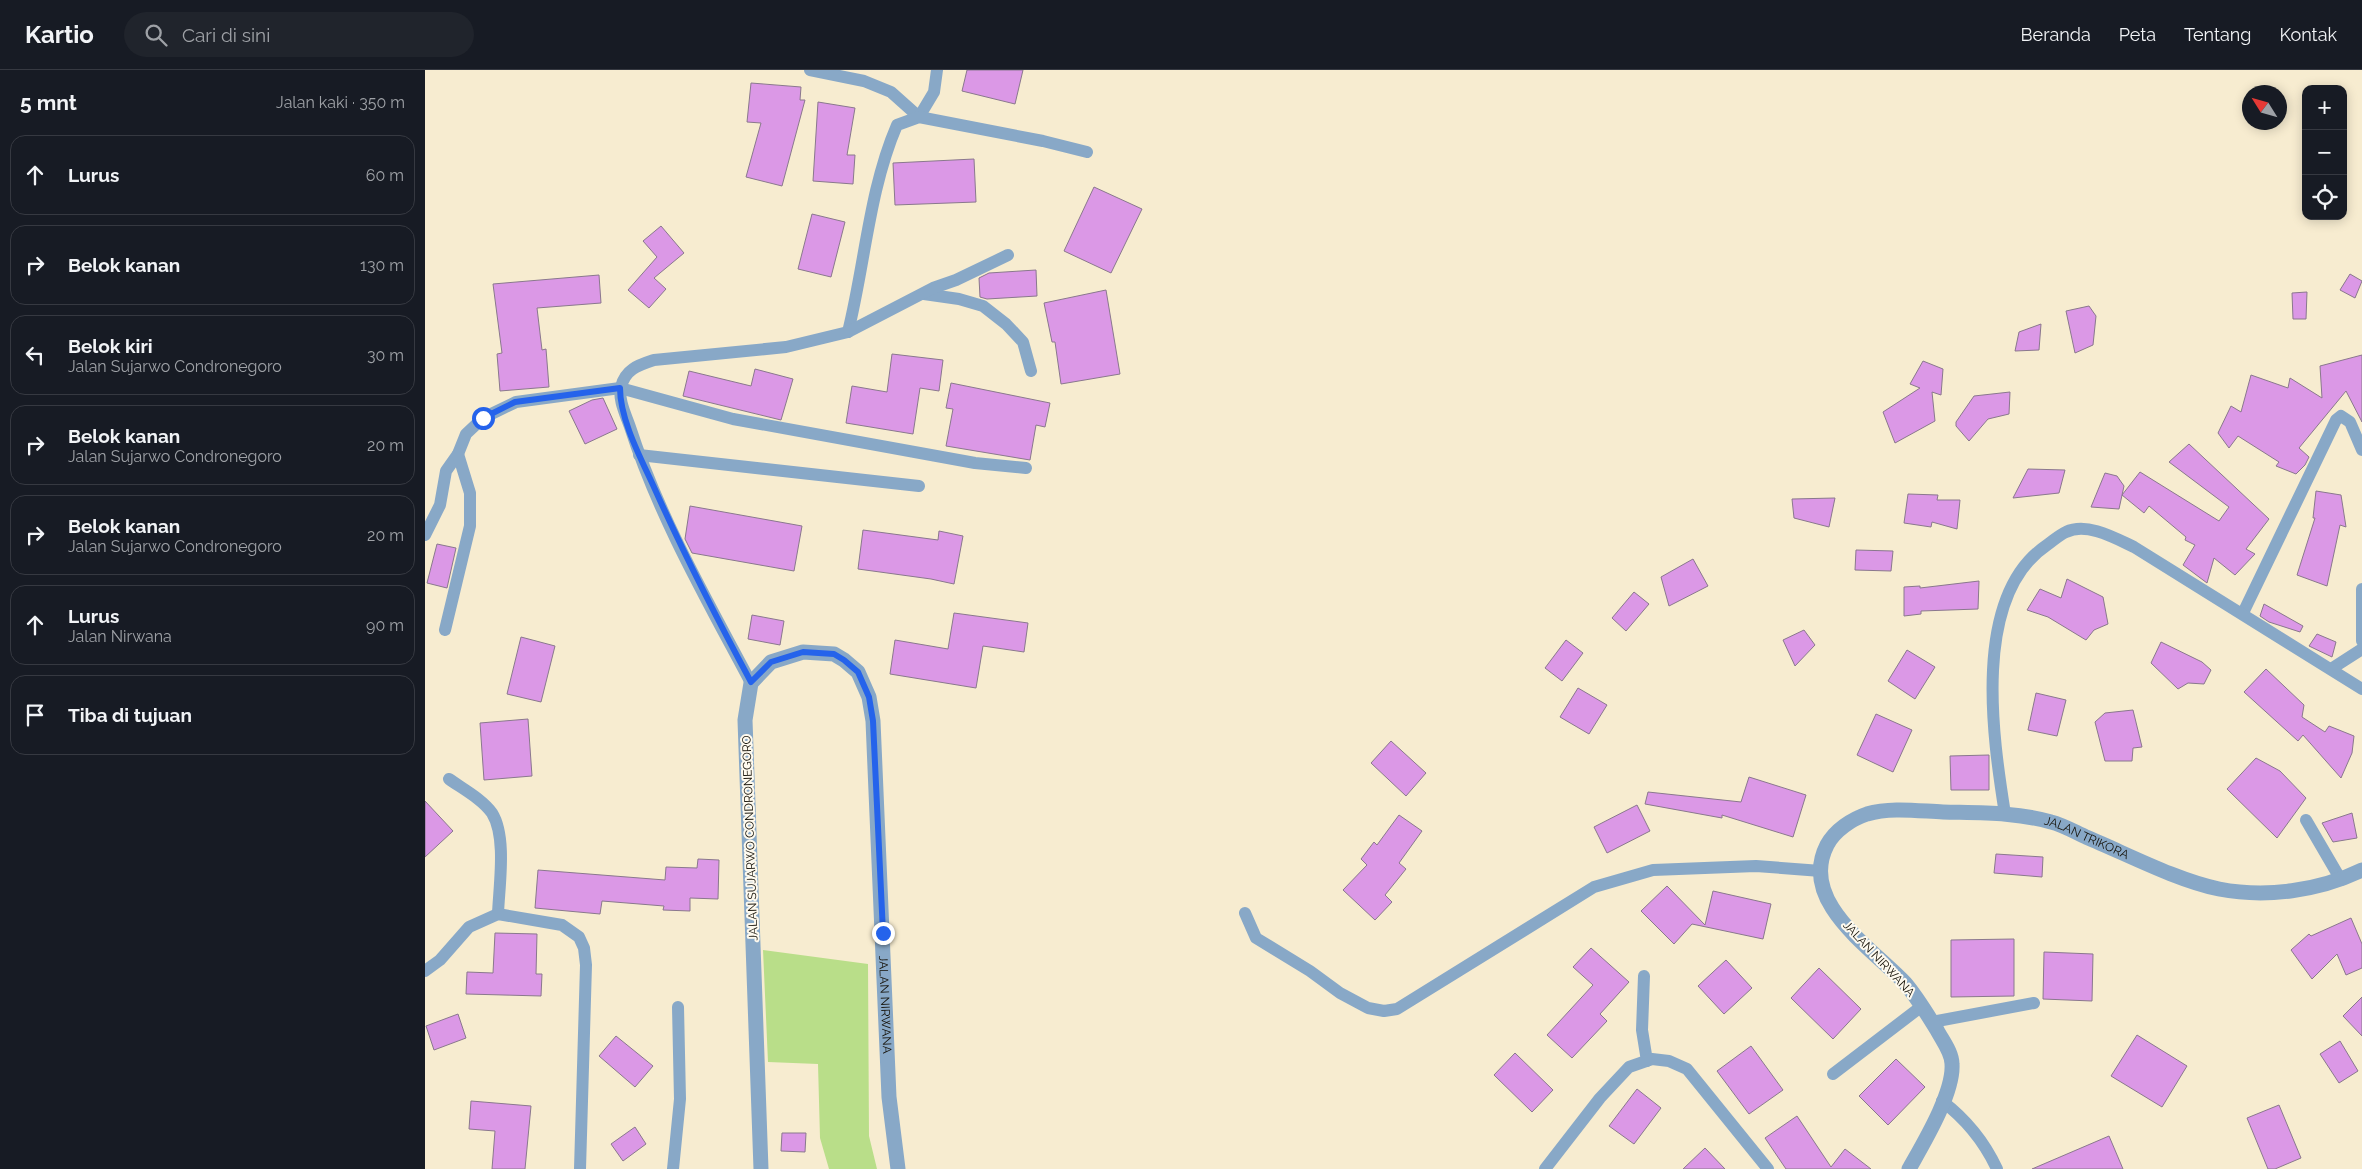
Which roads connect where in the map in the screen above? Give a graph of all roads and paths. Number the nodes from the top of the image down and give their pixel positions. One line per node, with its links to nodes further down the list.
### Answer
1 (810, 70): 3 (street)
2 (937, 70): 3 (street)
3 (919, 117): 4 (street); 7 (street)
4 (1087, 152)
5 (1008, 255): 6 (street)
6 (924, 294): 7 (street); 8 (street)
7 (848, 332): 9 (street)
8 (1031, 371)
9 (620, 388): 11 (street); 12 (street); 13 (street)
10 (2362, 450): 17 (street)
11 (458, 454): 15 (street); 18 (street)
12 (639, 455): 14 (street); 22 (street)
13 (1026, 468)
14 (919, 486)
15 (425, 535)
16 (2362, 589): 19 (street)
17 (2243, 614): 21 (street); 25 (street)
18 (445, 630)
19 (2362, 642)
20 (2362, 648): 21 (street)
21 (2331, 669): 23 (street)
22 (751, 682): 44 (street, JALAN SUJARWO CONDRONEGORO); 45 (street, JALAN NIRWANA)
23 (2362, 689)
24 (449, 779): 32 (street)
25 (2005, 814): 27 (street, JALAN TRIKORA); 30 (street, JALAN TRIKORA)
26 (2306, 820): 30 (street)
27 (1823, 856): 29 (street, JALAN NIRWANA)
28 (2362, 870): 30 (street, JALAN TRIKORA)
29 (1821, 871): 31 (street); 36 (street, JALAN NIRWANA)
30 (2341, 880)
31 (1245, 913)
32 (498, 914): 33 (street); 42 (street)
33 (425, 972)
34 (1644, 976): 39 (street)
35 (2034, 1003): 38 (street)
36 (1922, 1006): 38 (street, JALAN NIRWANA); 40 (street)
37 (678, 1007): 43 (street)
38 (1932, 1022): 41 (street, JALAN NIRWANA)
39 (1647, 1061): 46 (street); 47 (street)
40 (1833, 1074)
41 (1942, 1101): 48 (street, JALAN NIRWANA); 49 (street)
42 (580, 1169)
43 (673, 1169)
44 (761, 1169)
45 (898, 1169)
46 (1545, 1169)
47 (1768, 1169)
48 (1909, 1169)
49 (1997, 1169)

